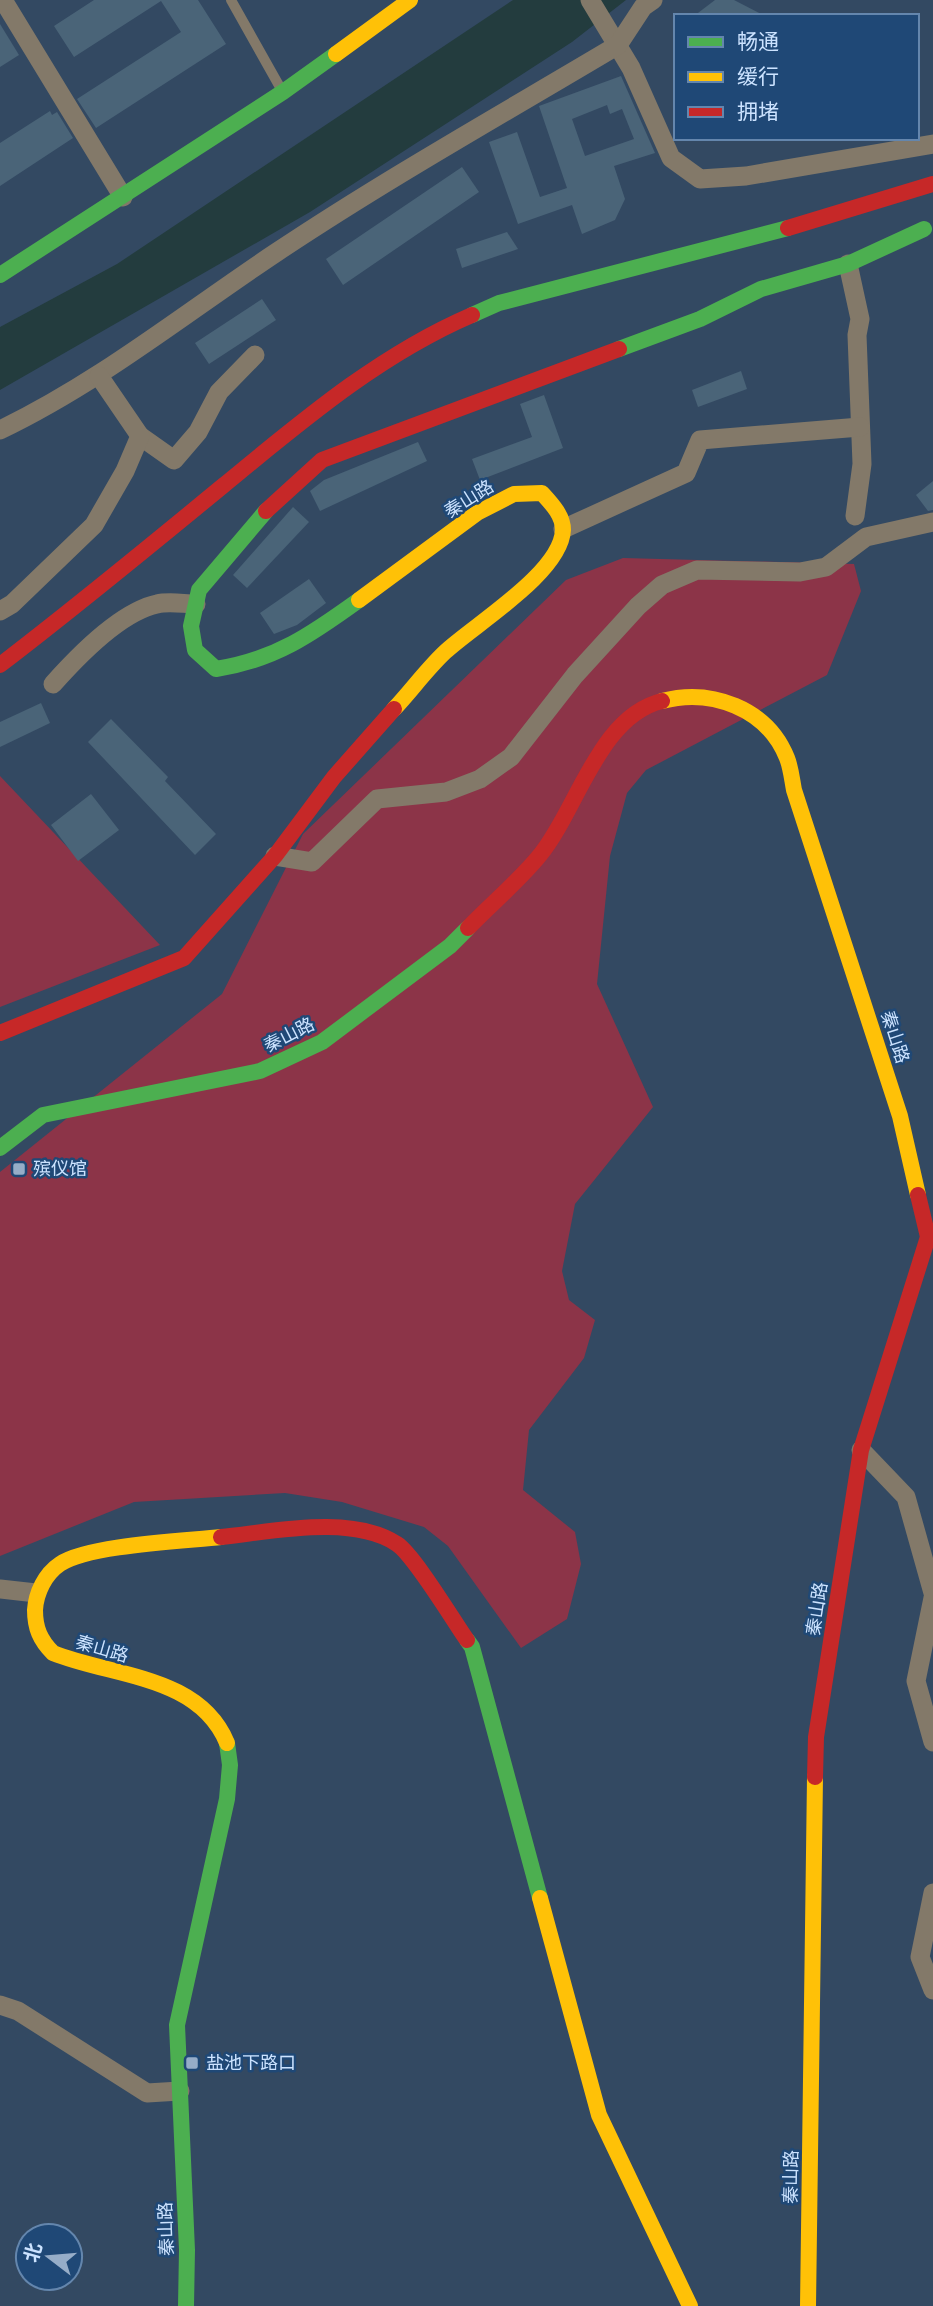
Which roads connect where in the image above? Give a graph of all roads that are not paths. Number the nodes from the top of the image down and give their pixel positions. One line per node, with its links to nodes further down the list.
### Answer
1 (4, 0): 11 (street)
2 (231, 0): 7 (lane)
3 (410, 0): 7 (main road)
4 (590, 0): 6 (street)
5 (653, 0): 6 (street)
6 (618, 45): 8 (street); 21 (street)
7 (283, 92): 11 (main road)
8 (933, 144)
9 (890, 180): 12 (main road)
10 (933, 184): 32 (main road)
11 (123, 197): 16 (main road)
12 (817, 202)
13 (779, 213): 17 (main road)
14 (924, 229): 15 (main road, 秦山路)
15 (848, 264): 22 (street); 29 (main road, 秦山路)
16 (0, 275)
17 (481, 292)
18 (374, 349): 20 (main road)
19 (255, 355): 24 (street)
20 (352, 364)
21 (99, 376): 23 (street); 24 (street)
22 (860, 427): 26 (street); 28 (street)
23 (0, 430)
24 (140, 436): 30 (street)
25 (161, 515): 31 (main road)
26 (855, 516)
27 (933, 522): 34 (street)
28 (563, 530): 29 (main road, 秦山路); 34 (main road)
29 (196, 604): 33 (street)
30 (0, 611)
31 (0, 645)
32 (0, 665)
33 (53, 684)
34 (275, 856): 35 (main road)
35 (0, 1033)
36 (0, 1148): 37 (main road, 秦山路)
37 (861, 1450): 40 (street); 49 (main road, 秦山路)
38 (0, 1589): 39 (street)
39 (36, 1593): 46 (main road, 秦山路); 48 (main road)
40 (933, 1596): 41 (street)
41 (925, 1682): 42 (street)
42 (933, 1742)
43 (933, 1893): 44 (street)
44 (933, 1990)
45 (0, 2005): 46 (street)
46 (180, 2091): 47 (main road, 秦山路)
47 (187, 2306)
48 (690, 2306)
49 (808, 2306)

